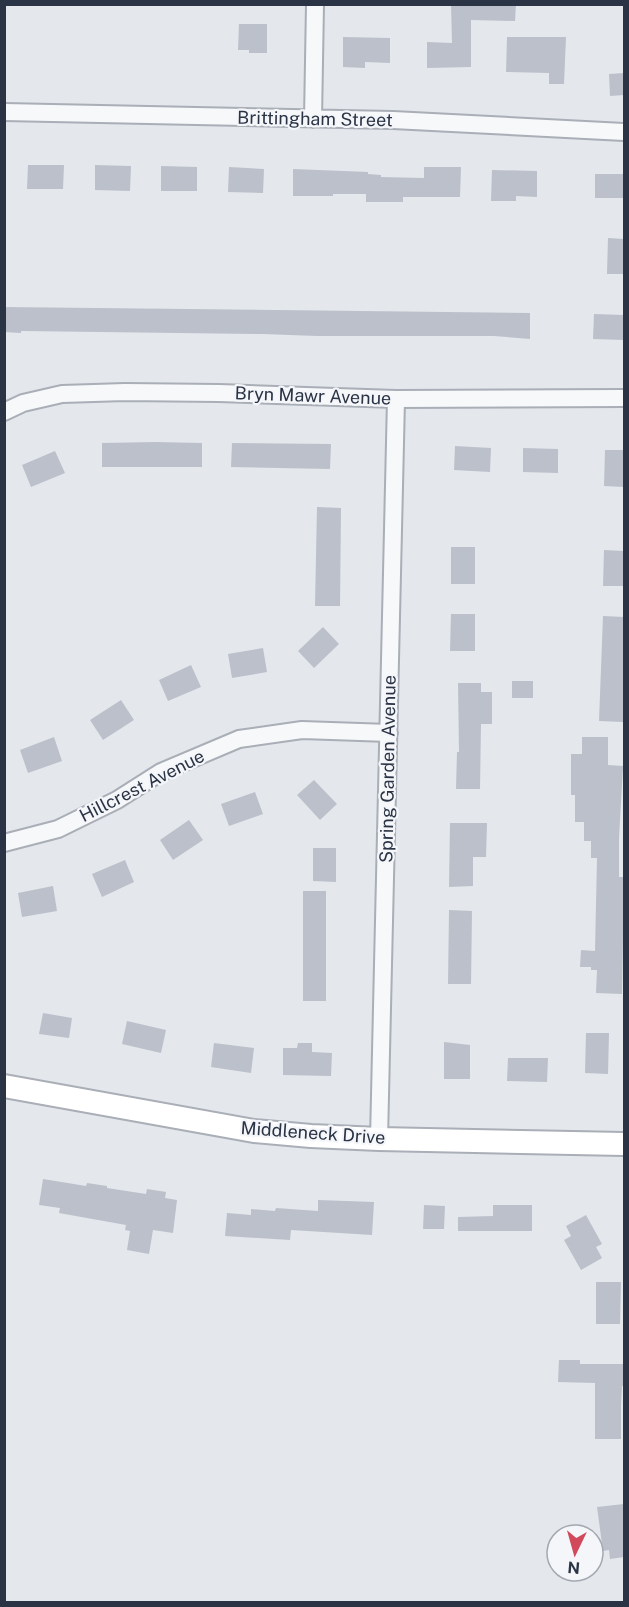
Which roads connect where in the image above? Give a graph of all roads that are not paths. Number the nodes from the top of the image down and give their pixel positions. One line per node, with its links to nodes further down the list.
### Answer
1 (315, 4): 3 (street)
2 (4, 112): 3 (street, Brittingham Street)
3 (313, 119): 4 (street, Brittingham Street)
4 (624, 132)
5 (624, 398): 6 (street, Bryn Mawr Avenue)
6 (396, 399): 7 (street, Bryn Mawr Avenue); 8 (street, Spring Garden Avenue)
7 (4, 412)
8 (389, 733): 9 (street, Hillcrest Avenue); 11 (street, Spring Garden Avenue)
9 (4, 843)
10 (4, 1086): 11 (street, Middleneck Drive)
11 (379, 1139): 12 (street, Middleneck Drive)
12 (624, 1144)

